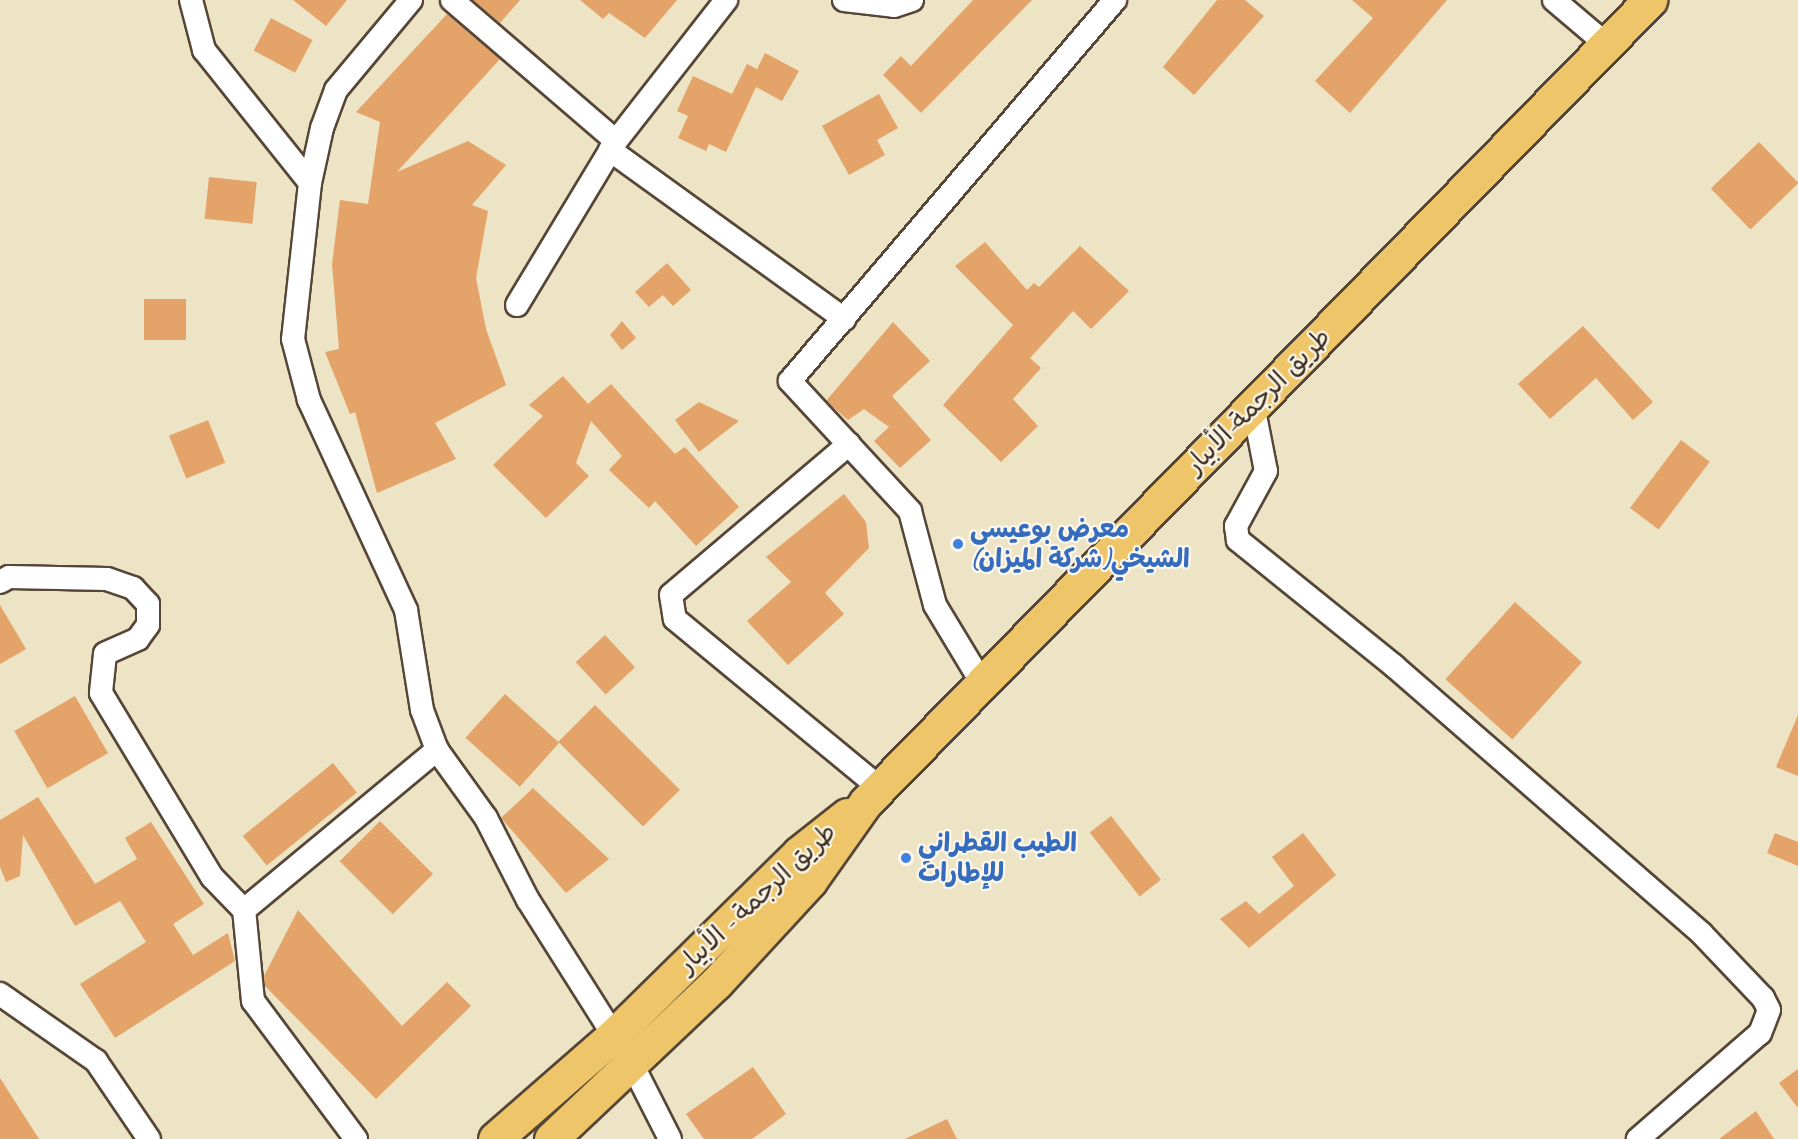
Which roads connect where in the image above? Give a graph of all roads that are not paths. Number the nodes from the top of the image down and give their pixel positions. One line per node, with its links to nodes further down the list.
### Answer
1 (191, 0): 12 (street)
2 (411, 0): 12 (street)
3 (452, 0): 11 (street)
4 (726, 0): 11 (street)
5 (844, 0): 6 (street)
6 (912, 0)
7 (1115, 0): 14 (street)
8 (1554, 0): 10 (street)
9 (1650, 0): 10 (highway, طريق الرجمة-الأبيار)
10 (1606, 45): 15 (highway, طريق الرجمة-الأبيار)
11 (613, 145): 13 (street); 14 (street)
12 (310, 183): 19 (street)
13 (517, 305)
14 (844, 319): 16 (street)
15 (1253, 405): 18 (highway, طريق الرجمة-الأبيار); 30 (street)
16 (849, 444): 18 (street); 20 (street)
17 (0, 582): 21 (street)
18 (982, 683): 20 (highway, طريق الرجمة-الأبيار)
19 (437, 750): 21 (street); 23 (street)
20 (873, 795): 23 (highway, طريق الرجمة - الأبيار); 24 (highway, طريق الرجمة - الأبيار)
21 (244, 910): 26 (street)
22 (0, 994): 25 (street)
23 (613, 1036): 24 (street); 27 (highway, طريق الرجمة - الأبيار)
24 (633, 1066): 28 (highway, طريق الرجمة - الأبيار); 29 (street)
25 (149, 1139)
26 (357, 1139)
27 (495, 1139)
28 (551, 1139)
29 (670, 1139)
30 (1638, 1139)

